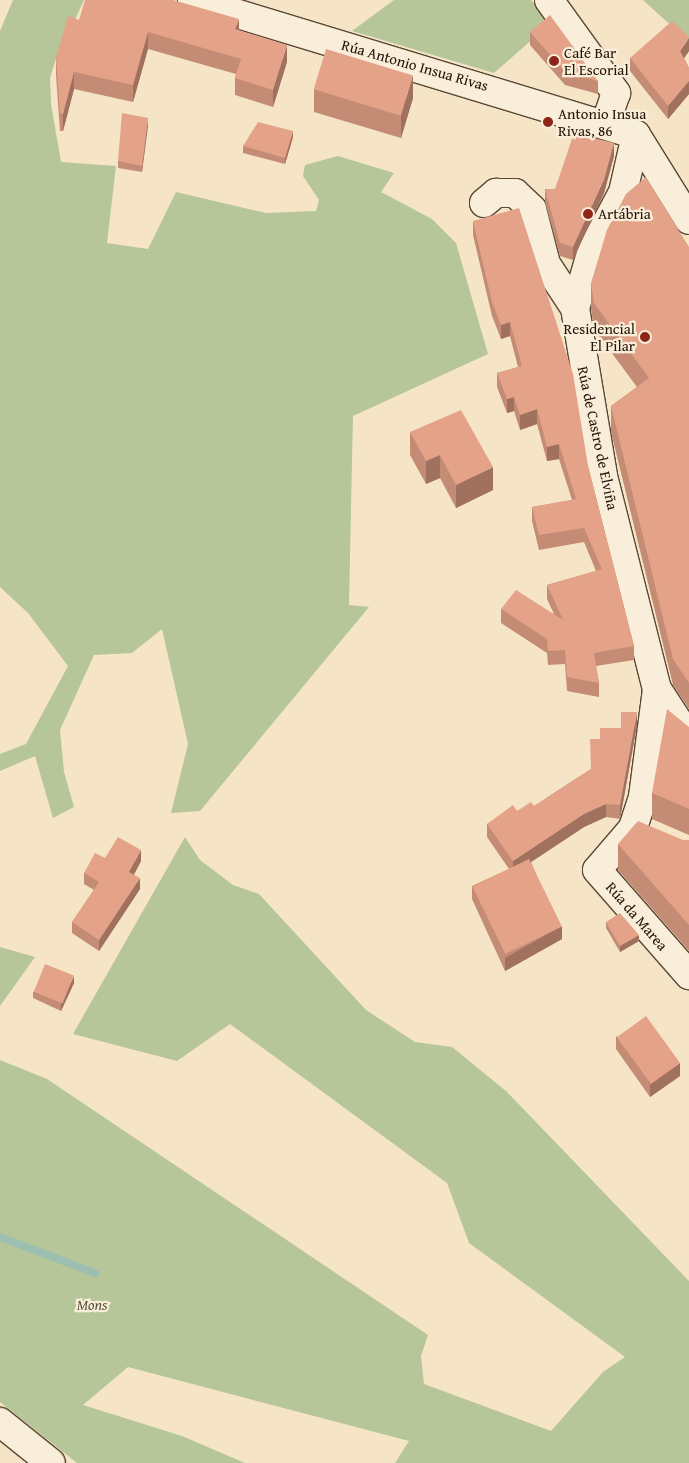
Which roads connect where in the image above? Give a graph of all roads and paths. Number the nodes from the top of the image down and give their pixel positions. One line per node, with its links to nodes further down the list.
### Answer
1 (192, 0): 3 (street, Rúa Antonio Insua Rivas)
2 (549, 0): 3 (street)
3 (605, 125): 4 (street, Rúa Antonio Insua Rivas)
4 (636, 135): 6 (street); 7 (street, Rúa de Castro de Elviña)
5 (484, 203): 7 (street)
6 (689, 220)
7 (575, 308): 8 (street, Rúa de Castro de Elviña)
8 (657, 689): 9 (street, Rúa de Castro de Elviña); 10 (street, Rúa da Marea)
9 (688, 735)
10 (689, 975)
11 (0, 1422): 12 (street)
12 (51, 1463)

